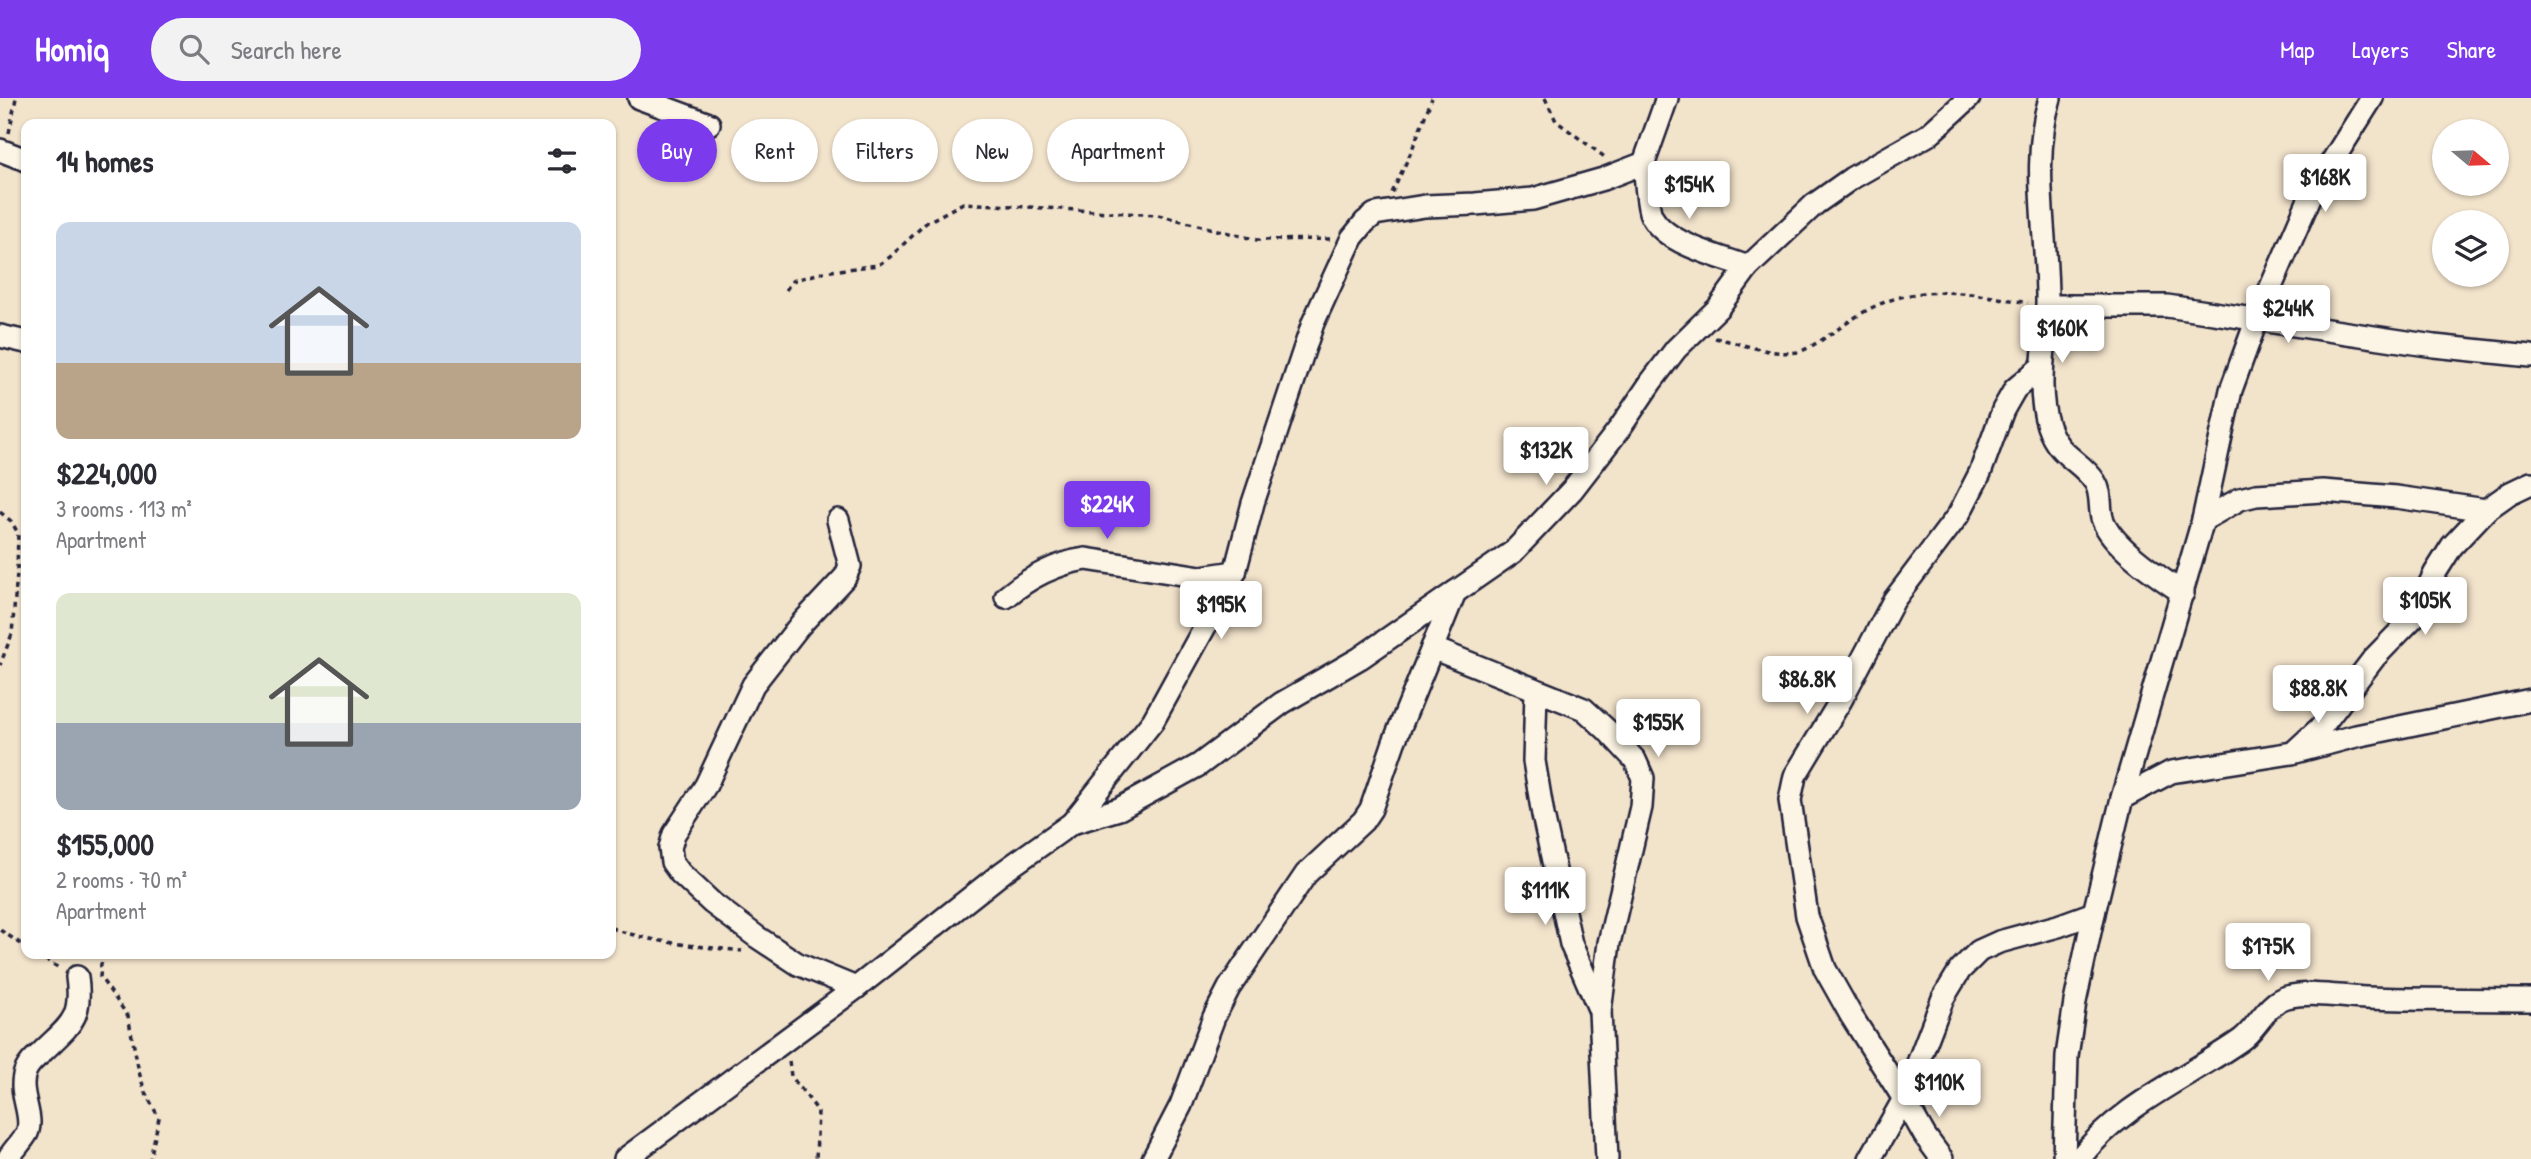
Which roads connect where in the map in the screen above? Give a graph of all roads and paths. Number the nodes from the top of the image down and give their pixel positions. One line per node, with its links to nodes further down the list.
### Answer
1 (16, 98): 10 (path)
2 (639, 98): 9 (street)
3 (1432, 98): 14 (path)
4 (1545, 98): 13 (path)
5 (1667, 98): 12 (street)
6 (1969, 98): 16 (street)
7 (2050, 98): 18 (street)
8 (2372, 98): 19 (street)
9 (696, 119)
10 (3, 151): 11 (street)
11 (21, 158)
12 (1644, 163): 13 (street); 16 (street)
13 (1620, 172): 14 (street)
14 (1382, 213): 15 (street)
15 (1352, 238): 17 (path); 30 (street)
16 (1748, 267): 20 (street)
17 (786, 290)
18 (2047, 306): 19 (street); 20 (path); 24 (street)
19 (2256, 319): 23 (street); 29 (street)
20 (1692, 334): 31 (street)
21 (0, 336): 22 (street)
22 (21, 341)
23 (2531, 356)
24 (2041, 367): 32 (street); 52 (street)
25 (2531, 483): 26 (street)
26 (2486, 510): 29 (street); 38 (street)
27 (0, 512): 35 (path)
28 (838, 520): 45 (street)
29 (2203, 520): 32 (street)
30 (1235, 572): 33 (street); 40 (street)
31 (1455, 592): 34 (street); 40 (street)
32 (2183, 593): 39 (street)
33 (1006, 597)
34 (1432, 648): 36 (street); 57 (street)
35 (0, 665)
36 (1536, 691): 50 (street); 50 (street)
37 (2531, 700): 38 (street)
38 (2292, 753): 39 (street)
39 (2122, 798): 41 (street)
40 (1072, 823): 48 (street)
41 (2094, 913): 52 (street); 61 (street)
42 (0, 930): 44 (path)
43 (616, 930): 45 (path)
44 (21, 944)
45 (779, 951): 48 (street)
46 (104, 959): 54 (path)
47 (77, 977): 53 (street)
48 (856, 988): 51 (street)
49 (2531, 1000): 62 (street)
50 (1600, 1011): 58 (street)
51 (788, 1038): 55 (street); 56 (path)
52 (1904, 1099): 59 (street); 60 (street)
53 (8, 1159)
54 (150, 1159)
55 (625, 1159)
56 (816, 1159)
57 (1153, 1159)
58 (1607, 1159)
59 (1870, 1159)
60 (1942, 1159)
61 (2064, 1159)
62 (2079, 1159)

